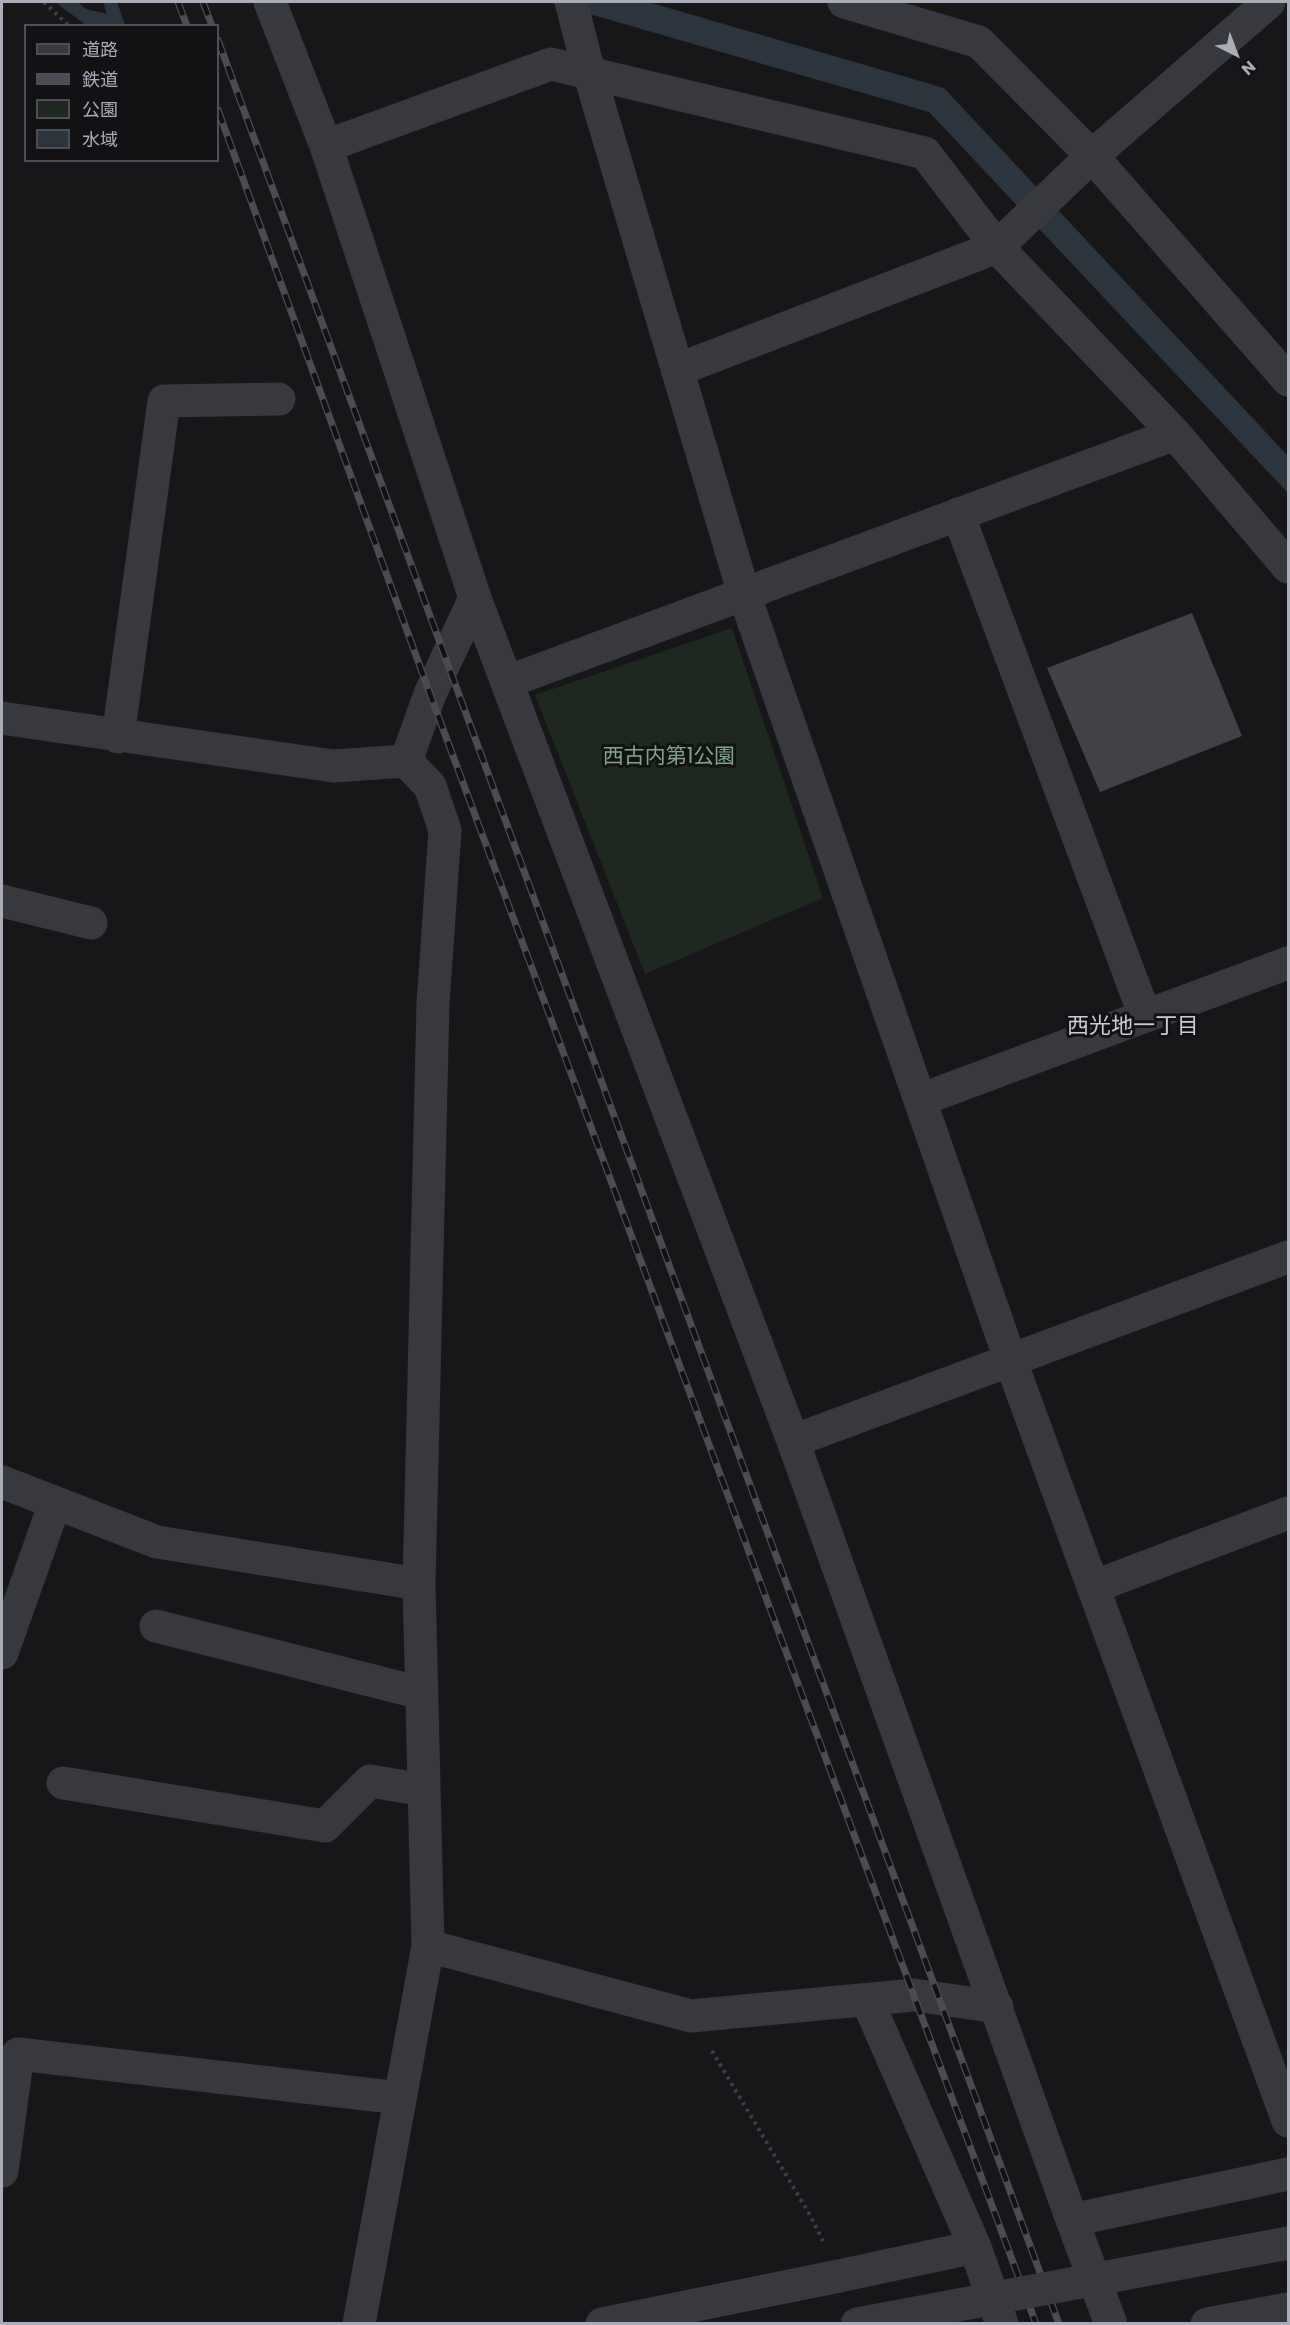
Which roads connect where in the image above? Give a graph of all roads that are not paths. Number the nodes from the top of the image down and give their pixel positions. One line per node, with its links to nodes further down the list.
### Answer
1 (270, 2): 6 (street)
2 (571, 2): 5 (street)
3 (844, 2): 7 (street)
4 (1269, 2): 7 (street)
5 (589, 72): 6 (street); 8 (street); 9 (street)
6 (326, 146): 16 (street)
7 (1092, 156): 8 (street); 10 (street)
8 (997, 247): 9 (street); 12 (street)
9 (677, 370): 15 (street)
10 (1288, 380)
11 (279, 399): 19 (street)
12 (1175, 434): 13 (street); 14 (street)
13 (958, 514): 15 (street); 24 (street)
14 (1288, 567)
15 (744, 594): 17 (street); 25 (street)
16 (475, 598): 17 (street); 20 (street)
17 (507, 681): 28 (street)
18 (2, 718): 19 (street)
19 (118, 737): 20 (street)
20 (406, 761): 32 (street)
21 (2, 901): 22 (street)
22 (92, 923)
23 (1288, 963): 24 (street)
24 (1145, 1016): 25 (street)
25 (920, 1100): 27 (street)
26 (1288, 1257): 27 (street)
27 (1010, 1359): 28 (street); 33 (street)
28 (793, 1441): 41 (street)
29 (2, 1482): 30 (street)
30 (55, 1503): 32 (street); 35 (street)
31 (1288, 1513): 33 (street)
32 (419, 1584): 36 (street)
33 (1093, 1587): 43 (street)
34 (156, 1626): 36 (street)
35 (2, 1653)
36 (421, 1693): 38 (street)
37 (63, 1784): 38 (street)
38 (424, 1790): 39 (street)
39 (428, 1946): 40 (street); 42 (street)
40 (867, 2000): 41 (street); 48 (street)
41 (997, 2007): 46 (street)
42 (400, 2098): 44 (street); 50 (street)
43 (1288, 2121)
44 (2, 2171)
45 (1288, 2174): 46 (street)
46 (1072, 2220): 54 (street)
47 (1288, 2243): 52 (street, bridge)
48 (975, 2247): 51 (street); 53 (street)
49 (1288, 2309): 55 (street)
50 (359, 2324)
51 (602, 2324)
52 (857, 2324)
53 (1002, 2324)
54 (1111, 2324)
55 (1207, 2324)

